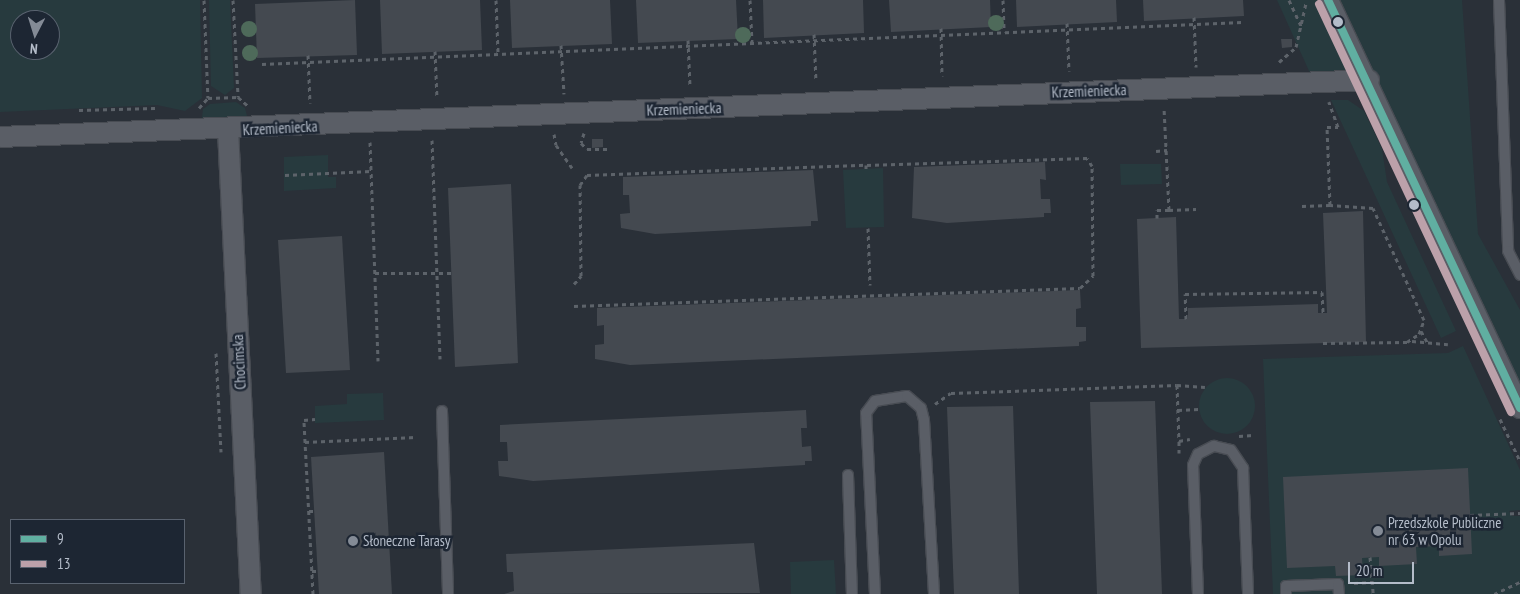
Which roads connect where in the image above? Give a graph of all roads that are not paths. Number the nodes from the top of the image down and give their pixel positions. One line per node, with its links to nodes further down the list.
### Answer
1 (1328, 0): 3 (street)
2 (1499, 0): 6 (lane)
3 (1369, 80): 4 (street, Krzemieniecka); 7 (street)
4 (228, 130): 5 (street, Krzemieniecka); 10 (street, Chocimska)
5 (0, 137)
6 (1520, 275)
7 (1520, 408)
8 (442, 411): 11 (lane)
9 (848, 475): 12 (lane)
10 (250, 594)
11 (448, 594)
12 (852, 594)
13 (875, 594): 14 (lane)
14 (934, 594)
15 (1198, 594): 16 (lane)
16 (1248, 594)
17 (1286, 594): 18 (lane)
18 (1339, 594)

